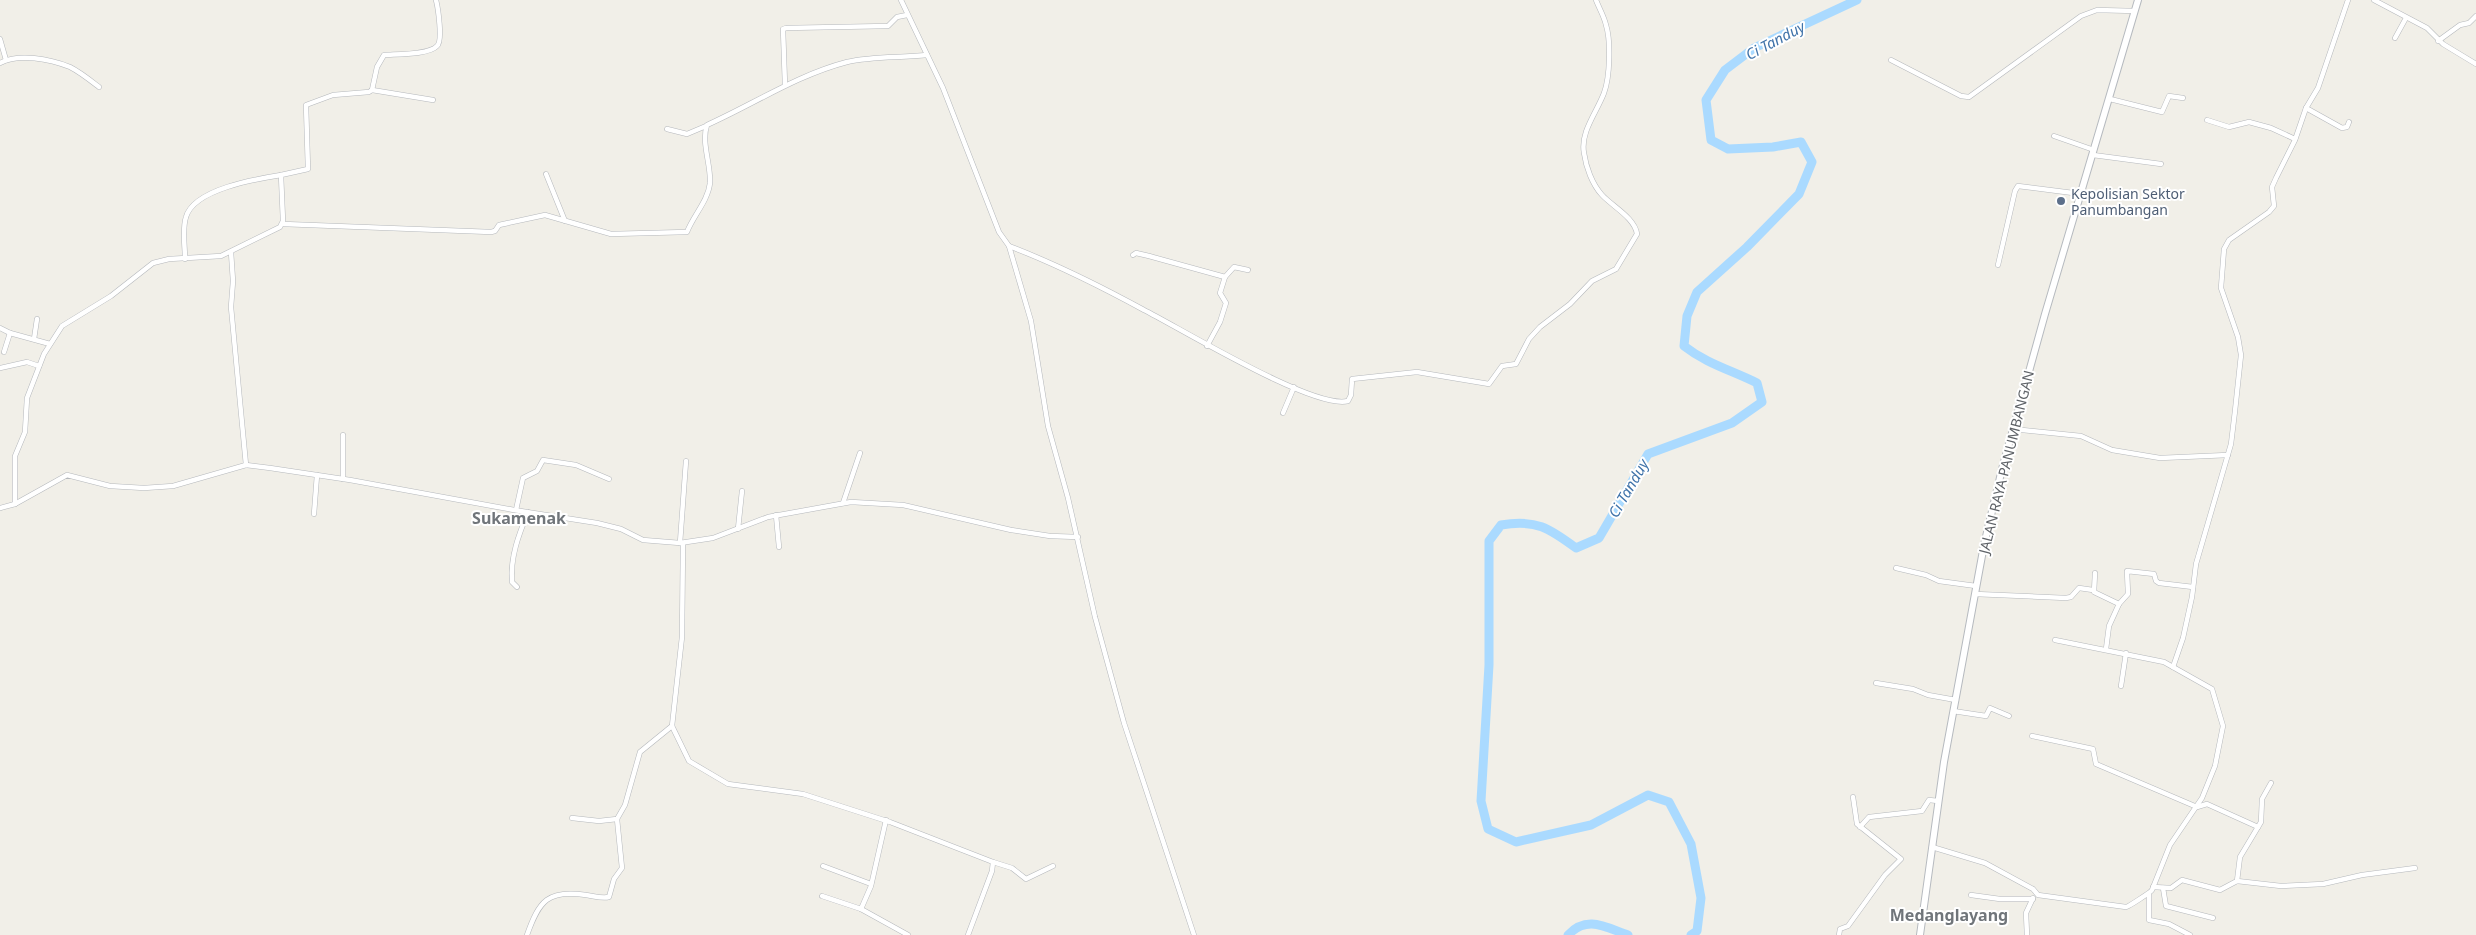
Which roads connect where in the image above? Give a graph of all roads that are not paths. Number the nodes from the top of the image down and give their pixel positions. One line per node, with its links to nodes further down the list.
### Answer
1 (436, 0): 21 (street)
2 (901, 0): 8 (street)
3 (1596, 0): 55 (street)
4 (2138, 0): 7 (main road, JALAN RAYA PANUMBANGAN)
5 (2348, 0): 25 (street)
6 (2374, 0): 10 (street)
7 (2135, 11): 16 (street); 23 (main road, JALAN RAYA PANUMBANGAN)
8 (907, 16): 14 (street); 19 (street)
9 (2476, 16): 13 (street)
10 (2406, 18): 11 (street); 13 (street)
11 (2395, 38)
12 (0, 39): 15 (street)
13 (2438, 41): 18 (street)
14 (927, 55): 19 (street); 39 (street)
15 (6, 60): 17 (street); 20 (street)
16 (1891, 60)
17 (0, 63)
18 (2476, 64)
19 (785, 85): 28 (street)
20 (99, 87)
21 (372, 90): 24 (street); 35 (street)
22 (2183, 98): 23 (street)
23 (2110, 99): 32 (main road, JALAN RAYA PANUMBANGAN)
24 (433, 100)
25 (2306, 108): 27 (street); 31 (street)
26 (2208, 120): 31 (street)
27 (2349, 122)
28 (706, 126): 29 (street); 37 (street)
29 (667, 129)
30 (2054, 136): 32 (street)
31 (2295, 139): 60 (street)
32 (2094, 152): 33 (street); 36 (main road, JALAN RAYA PANUMBANGAN)
33 (2161, 164)
34 (546, 174): 37 (street)
35 (281, 175): 38 (street); 42 (street)
36 (2081, 194): 43 (street); 57 (main road, JALAN RAYA PANUMBANGAN)
37 (565, 221): 38 (street)
38 (283, 224): 40 (street)
39 (1009, 246): 51 (street); 75 (street)
40 (231, 252): 42 (street); 62 (street)
41 (1133, 255): 45 (street)
42 (185, 259): 50 (street)
43 (1998, 265)
44 (1248, 270): 45 (street)
45 (1225, 277): 51 (street)
46 (37, 319): 49 (street)
47 (0, 328): 48 (street)
48 (10, 333): 49 (street); 52 (street)
49 (34, 339): 50 (street)
50 (50, 344): 53 (street)
51 (1207, 346): 55 (street)
52 (4, 352)
53 (39, 366): 54 (street); 68 (street)
54 (0, 368)
55 (1294, 386): 56 (street)
56 (1283, 413)
57 (2013, 429): 60 (street); 80 (main road, JALAN RAYA PANUMBANGAN)
58 (343, 435): 64 (street)
59 (860, 453): 67 (street)
60 (2228, 455): 81 (street)
61 (686, 462): 76 (street)
62 (246, 465): 63 (street); 68 (street)
63 (317, 475): 64 (street); 72 (street)
64 (343, 479): 70 (street)
65 (609, 479): 70 (street)
66 (742, 491): 74 (street)
67 (843, 502): 73 (street); 75 (street)
68 (15, 504): 69 (street)
69 (0, 508)
70 (516, 510): 71 (street)
71 (528, 512): 76 (street); 82 (street)
72 (314, 514)
73 (776, 515): 74 (street); 77 (street)
74 (738, 529): 76 (street)
75 (1078, 537): 125 (street)
76 (682, 543): 95 (street)
77 (779, 547)
78 (1896, 568): 80 (street)
79 (2095, 574): 83 (street)
80 (1976, 586): 84 (main road, JALAN RAYA PANUMBANGAN)
81 (2192, 586): 85 (street); 89 (street)
82 (517, 587)
83 (2093, 590): 84 (street); 85 (street)
84 (1974, 594): 92 (main road, JALAN RAYA PANUMBANGAN)
85 (2118, 604): 87 (street)
86 (2054, 640): 87 (street)
87 (2106, 649): 88 (street)
88 (2126, 653): 89 (street); 91 (street)
89 (2173, 667): 100 (street)
90 (1876, 683): 92 (street)
91 (2120, 686)
92 (1956, 700): 93 (main road, JALAN RAYA PANUMBANGAN)
93 (1954, 711): 94 (street); 99 (main road, JALAN RAYA PANUMBANGAN)
94 (2009, 716)
95 (672, 726): 102 (street); 103 (street)
96 (2032, 736): 100 (street)
97 (2270, 783): 105 (street)
98 (1853, 797): 104 (street)
99 (1938, 801): 104 (street); 106 (main road, JALAN RAYA PANUMBANGAN)
100 (2197, 807): 105 (street); 113 (street)
101 (572, 818): 102 (street)
102 (617, 819): 122 (street)
103 (886, 820): 107 (street); 112 (street)
104 (1860, 827): 126 (street)
105 (2258, 827): 111 (street)
106 (1932, 847): 116 (street); 127 (main road, JALAN RAYA PANUMBANGAN)
107 (993, 862): 109 (street); 124 (street)
108 (823, 866): 112 (street)
109 (1053, 866)
110 (2415, 868): 111 (street)
111 (2237, 881): 114 (street)
112 (871, 884): 120 (street)
113 (2153, 887): 114 (street); 115 (street)
114 (2163, 888): 121 (street)
115 (2149, 894): 116 (street); 129 (street)
116 (2038, 895): 119 (street)
117 (822, 896): 120 (street)
118 (1971, 896): 119 (street)
119 (2033, 899): 128 (street)
120 (861, 909): 123 (street)
121 (2213, 918)
122 (527, 935)
123 (908, 935)
124 (968, 935)
125 (1194, 935)
126 (1839, 935)
127 (1920, 935)
128 (2027, 935)
129 (2190, 935)

